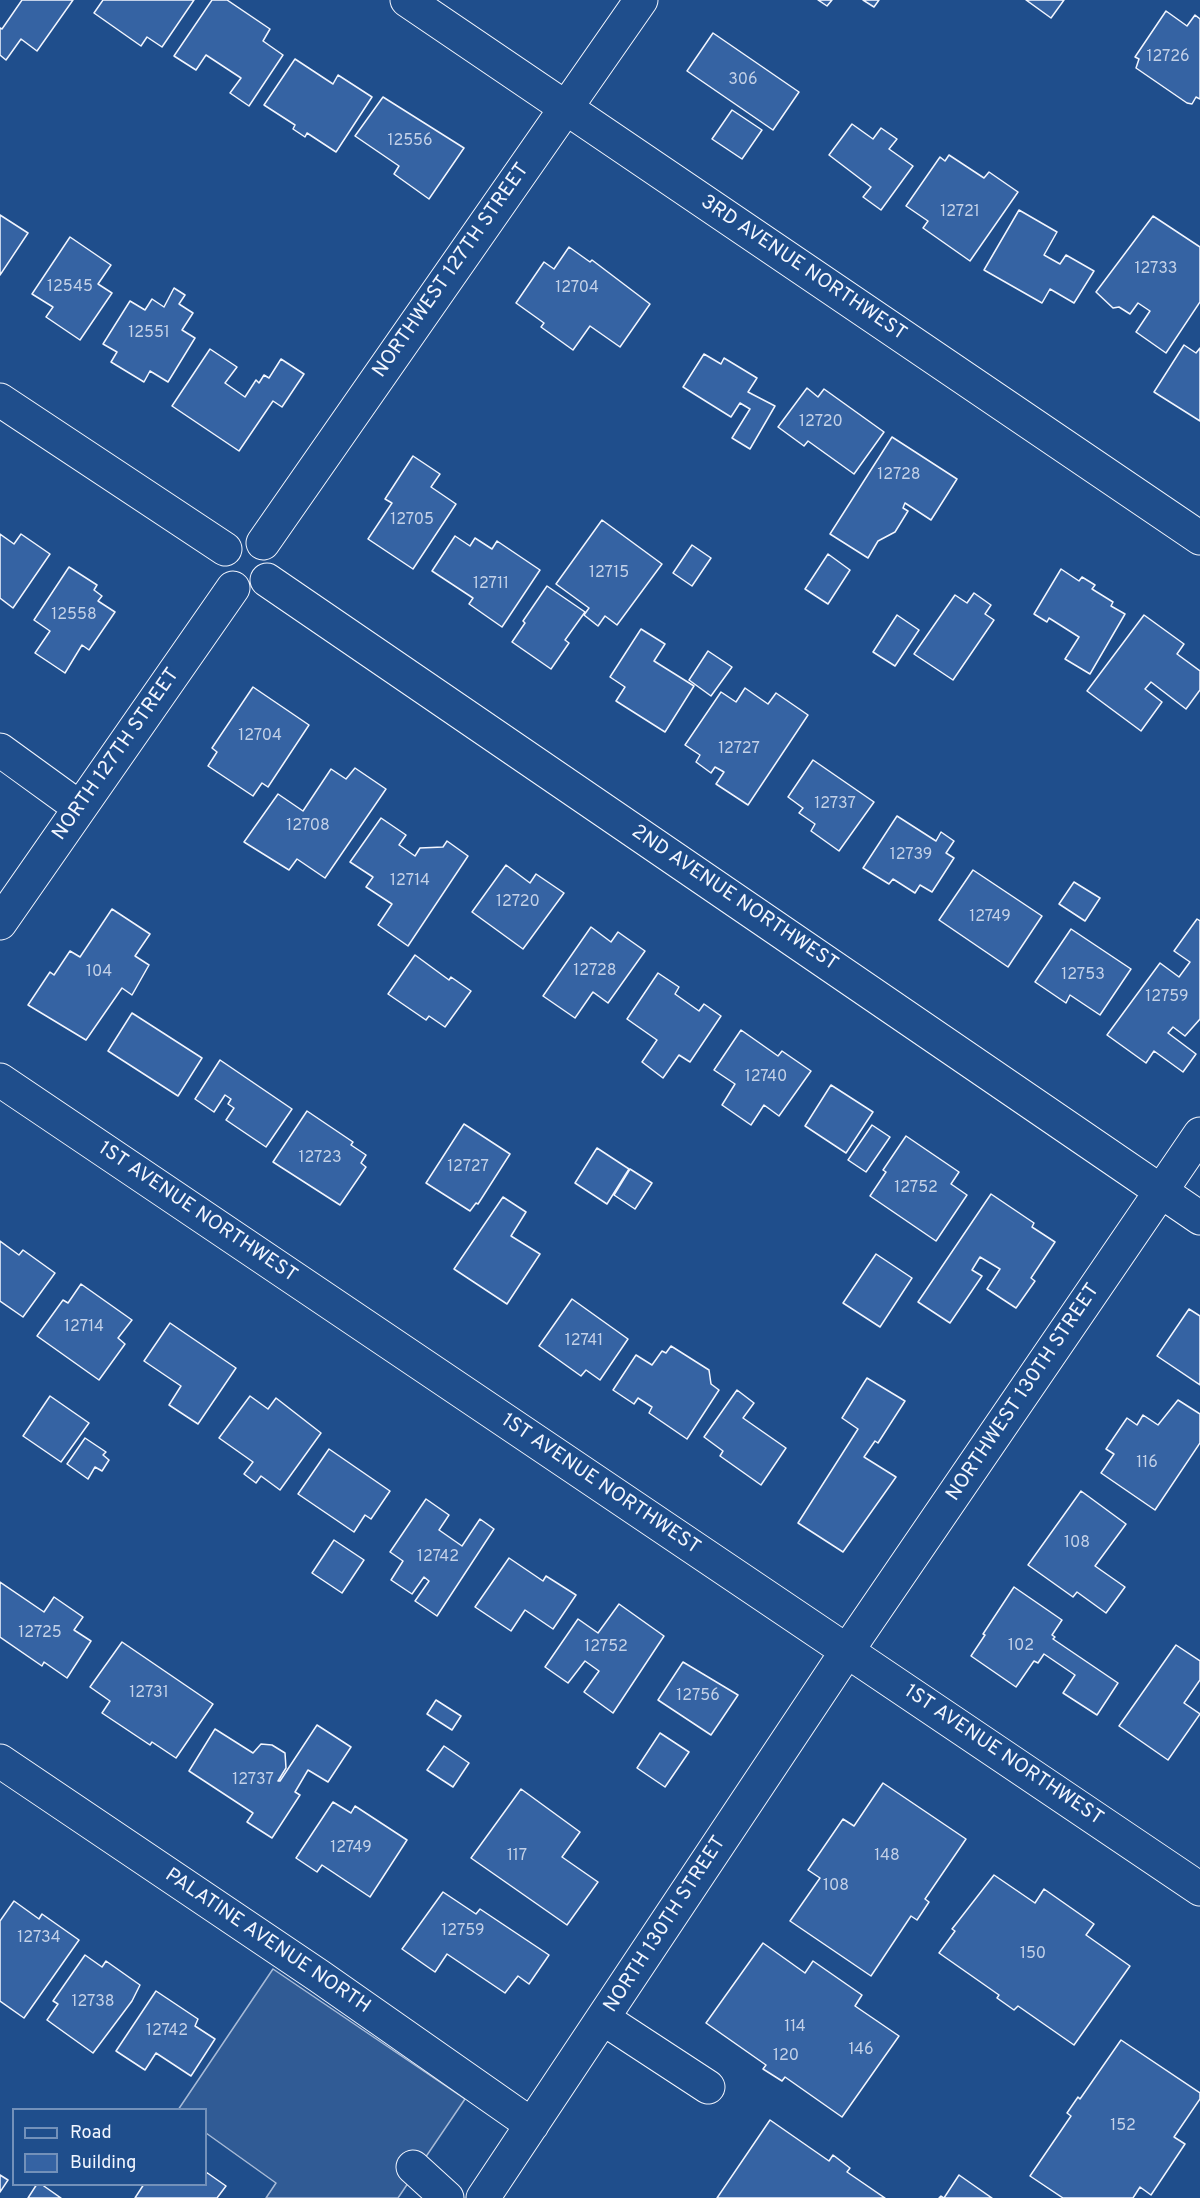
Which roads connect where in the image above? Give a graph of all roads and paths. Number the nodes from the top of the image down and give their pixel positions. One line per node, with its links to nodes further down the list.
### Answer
1 (407, 0): 3 (street, 3RD AVENUE NORTHWEST)
2 (641, 0): 3 (street, NORTHWEST 127TH STREET)
3 (566, 107): 5 (street, 3RD AVENUE NORTHWEST); 6 (street, NORTHWEST 127TH STREET)
4 (0, 400): 7 (street)
5 (1200, 538)
6 (263, 543): 7 (street); 8 (street)
7 (225, 549): 9 (street)
8 (267, 580): 9 (street); 15 (street, 2ND AVENUE NORTHWEST)
9 (233, 588): 11 (street, NORTH 127TH STREET)
10 (0, 750): 11 (street)
11 (80, 808): 12 (street, NORTH 127TH STREET)
12 (0, 923)
13 (0, 1080): 17 (street, 1ST AVENUE NORTHWEST)
14 (1200, 1134): 15 (street, NORTHWEST 130TH STREET)
15 (1161, 1191): 16 (street, 2ND AVENUE NORTHWEST); 17 (street, NORTHWEST 130TH STREET)
16 (1200, 1218)
17 (847, 1651): 19 (street, 1ST AVENUE NORTHWEST); 20 (street, NORTH 130TH STREET)
18 (0, 1761): 22 (street, PALATINE AVENUE NORTH)
19 (1200, 1889)
20 (604, 2019): 21 (street); 22 (street, NORTH 130TH STREET)
21 (708, 2087)
22 (532, 2125): 25 (street, NORTH 130TH STREET)
23 (414, 2167): 24 (street)
24 (447, 2198)
25 (483, 2198)

